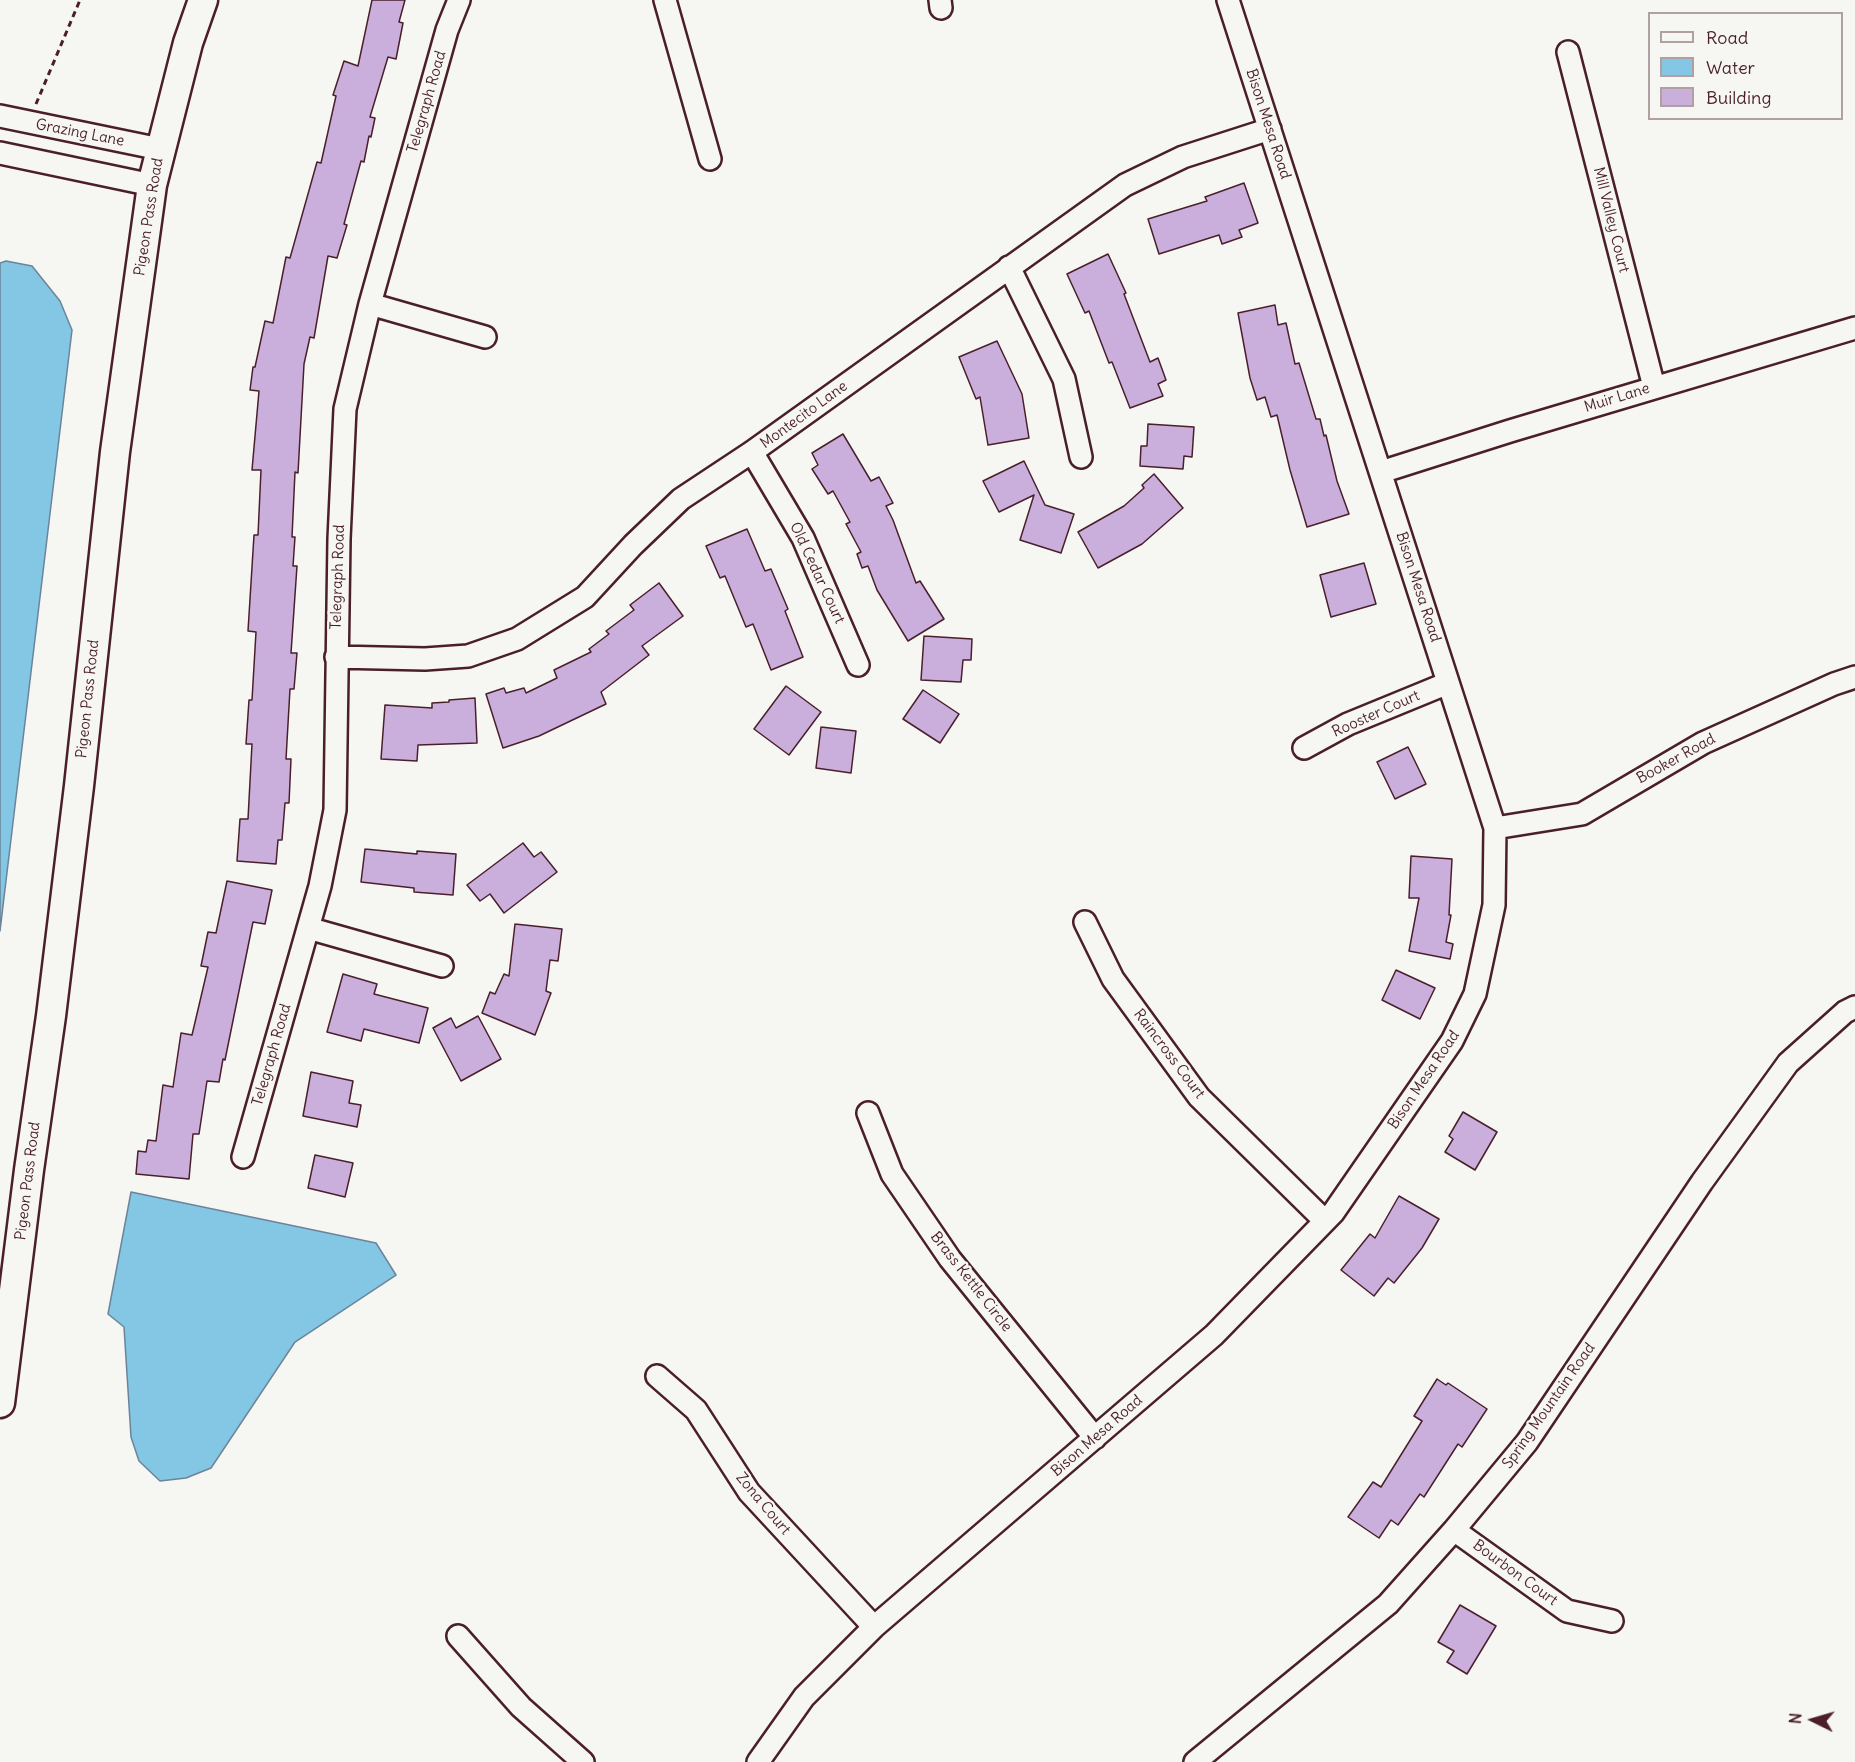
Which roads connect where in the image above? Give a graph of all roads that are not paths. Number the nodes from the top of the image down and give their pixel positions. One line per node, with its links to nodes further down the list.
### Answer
1 (202, 0): 8 (street, Pigeon Pass Road)
2 (459, 0): 13 (street, Telegraph Road)
3 (665, 0): 10 (street)
4 (1228, 0): 7 (street, Bison Mesa Road)
5 (1568, 52): 16 (street, Mill Valley Court)
6 (0, 116): 8 (street, Grazing Lane)
7 (1270, 129): 12 (street, Montecito Lane); 19 (street, Bison Mesa Road)
8 (160, 149): 11 (street, Pigeon Pass Road)
9 (0, 153): 11 (street)
10 (710, 159)
11 (152, 185): 34 (street, Pigeon Pass Road)
12 (1009, 267): 17 (street, Montecito Lane); 18 (street)
13 (369, 304): 15 (street); 20 (street, Telegraph Road)
14 (1855, 328): 16 (street, Muir Lane)
15 (485, 337)
16 (1654, 387): 19 (street, Muir Lane)
17 (752, 452): 20 (street, Montecito Lane); 21 (street, Old Cedar Court)
18 (1081, 457)
19 (1381, 472): 23 (street, Bison Mesa Road)
20 (336, 657): 27 (street, Telegraph Road)
21 (858, 665)
22 (1855, 676): 25 (street, Booker Road)
23 (1448, 683): 24 (street, Rooster Court); 25 (street, Bison Mesa Road)
24 (1304, 748)
25 (1495, 828): 32 (street, Bison Mesa Road)
26 (1085, 922): 32 (street, Raincross Court)
27 (308, 928): 28 (street); 31 (street, Telegraph Road)
28 (442, 966)
29 (1855, 1007): 36 (street, Spring Mountain Road)
30 (868, 1113): 35 (street, Brass Kettle Circle)
31 (243, 1157)
32 (1325, 1221): 35 (street, Bison Mesa Road)
33 (657, 1376): 38 (street, Zona Court)
34 (0, 1403)
35 (1095, 1438): 38 (street, Bison Mesa Road)
36 (1454, 1530): 37 (street, Bourbon Court); 42 (street, Spring Mountain Road)
37 (1612, 1621)
38 (874, 1627): 41 (street, Bison Mesa Road)
39 (458, 1636): 40 (street)
40 (583, 1762)
41 (758, 1762)
42 (1195, 1762)

